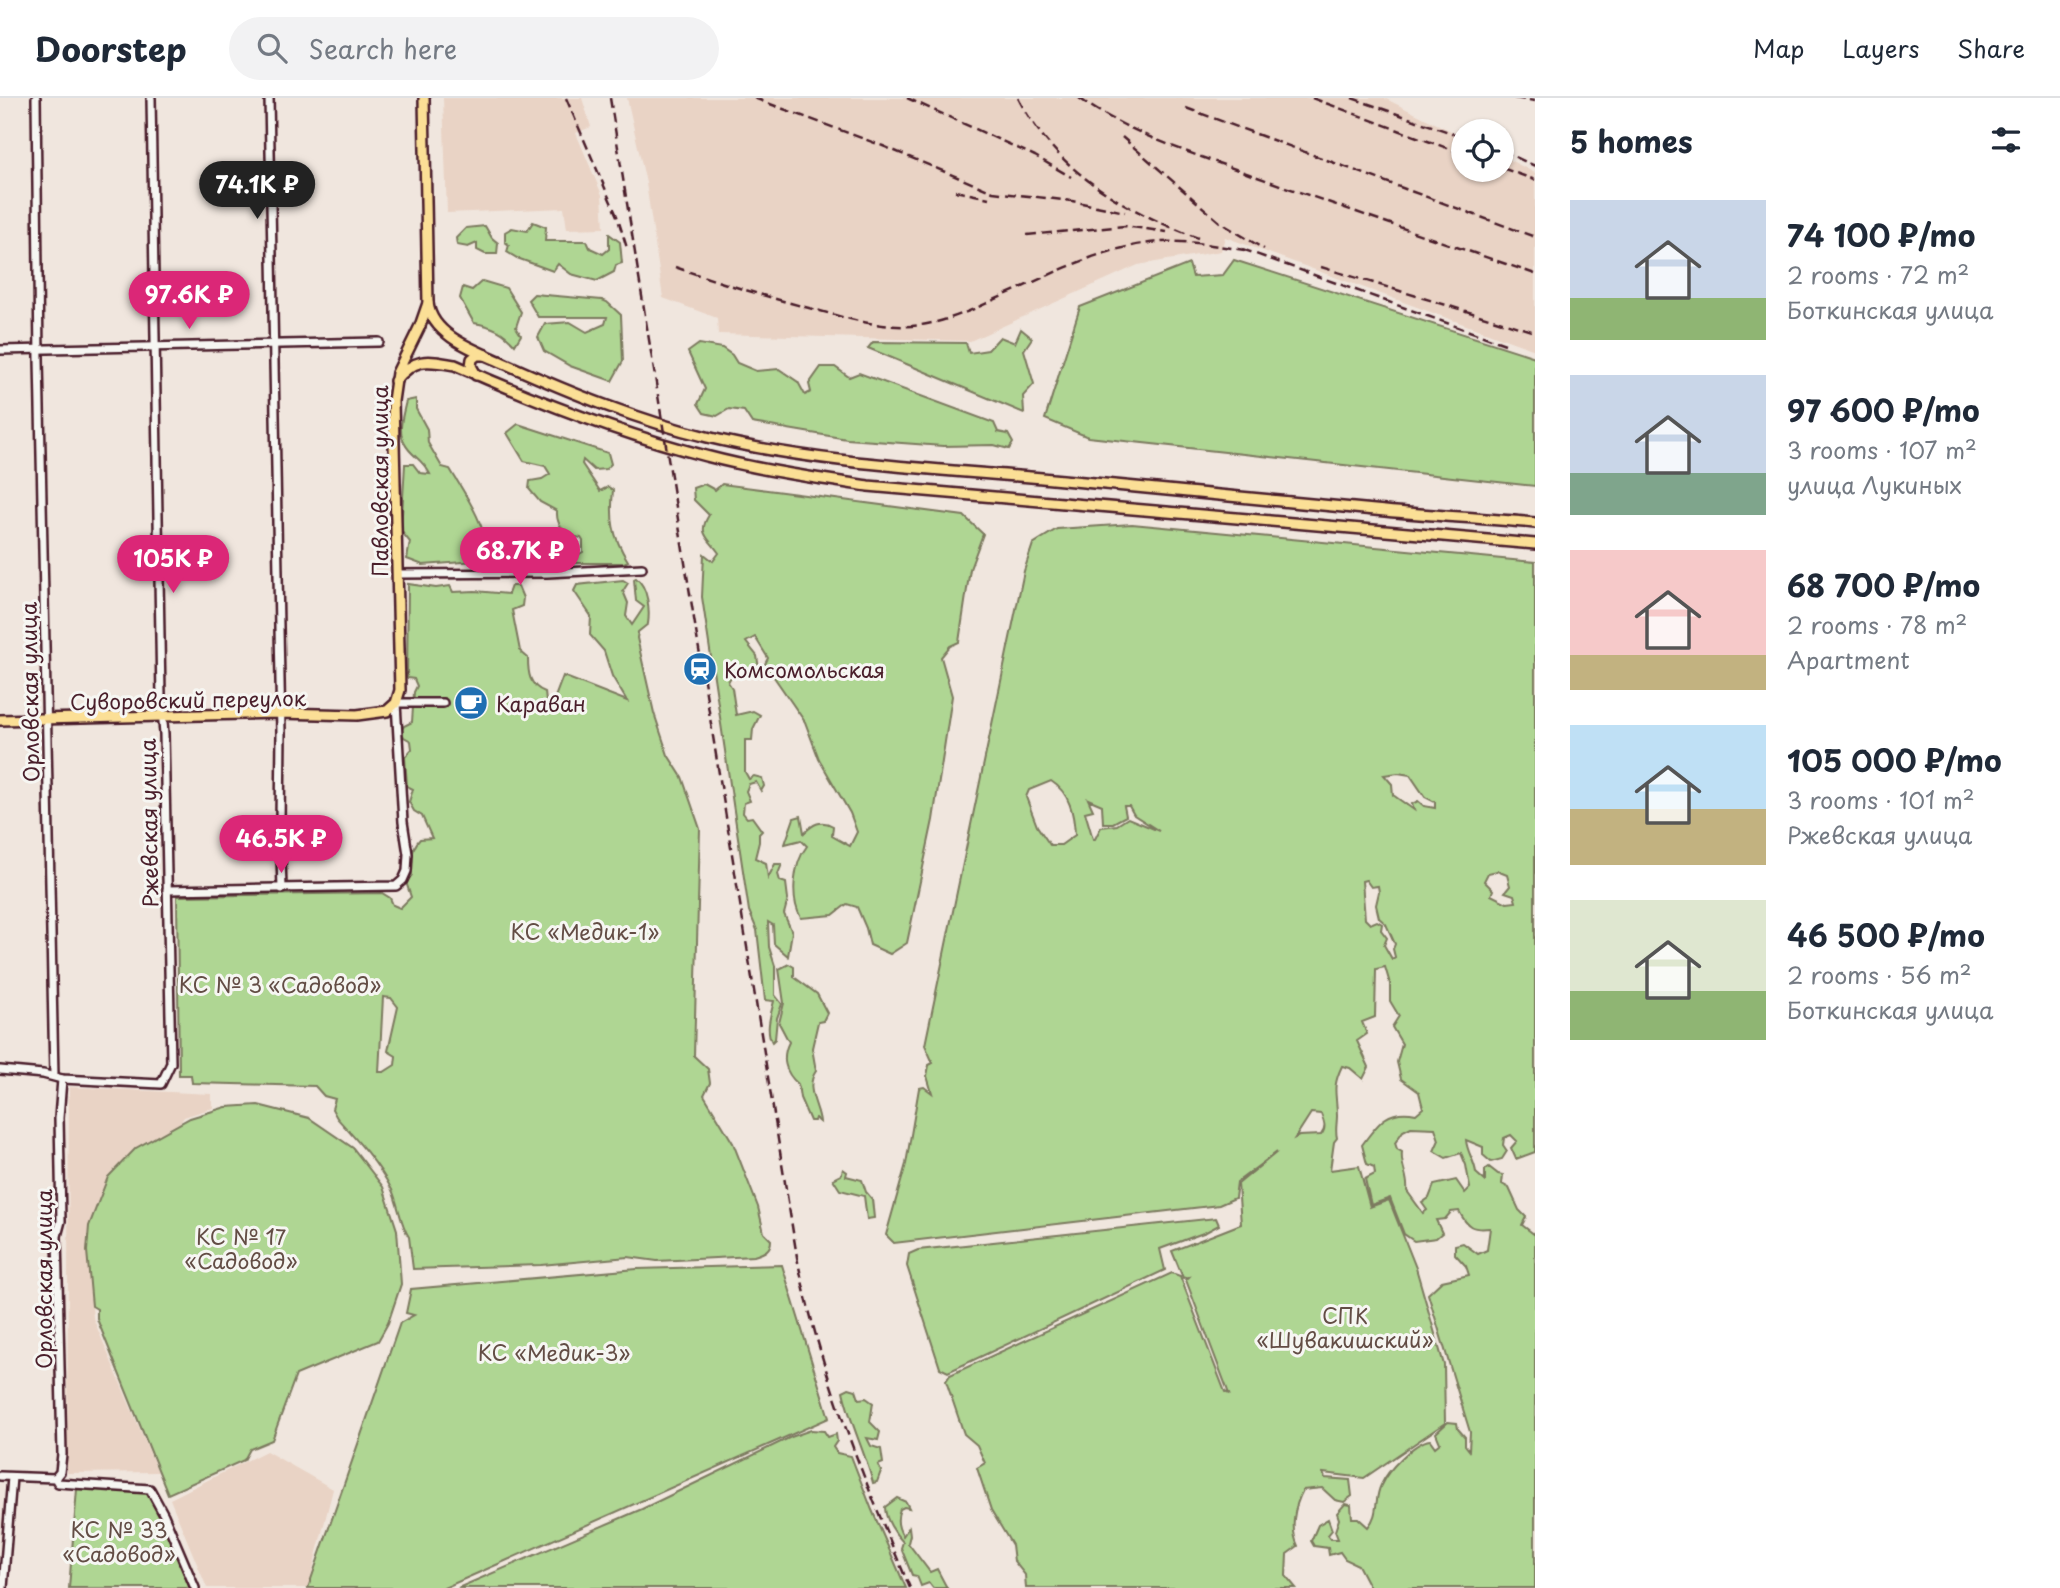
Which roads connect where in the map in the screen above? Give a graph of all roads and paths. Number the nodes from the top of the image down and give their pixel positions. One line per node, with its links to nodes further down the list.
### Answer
1 (36, 98): 10 (street, Орловская улица)
2 (150, 98): 8 (street, Ржевская улица)
3 (269, 98): 7 (street)
4 (424, 98): 5 (main road, Павловская улица)
5 (428, 303): 11 (main road); 13 (main road, Павловская улица)
6 (379, 342): 7 (street)
7 (272, 343): 8 (street); 20 (street)
8 (156, 346): 10 (street); 21 (street, Ржевская улица)
9 (0, 349): 10 (street)
10 (39, 349): 23 (street, Орловская улица)
11 (486, 355): 12 (main road); 14 (main road)
12 (476, 375): 13 (main road); 15 (main road)
13 (396, 380): 17 (main road, Павловская улица)
14 (1535, 523)
15 (1535, 544)
16 (642, 568): 17 (street)
17 (397, 573): 18 (main road, Павловская улица)
18 (396, 703): 19 (street); 20 (main road, Суворовский переулок); 24 (street, Павловская улица)
19 (443, 703)
20 (280, 713): 21 (main road, Суворовский переулок); 24 (street)
21 (162, 715): 23 (main road, Суворовский переулок); 25 (street, Ржевская улица)
22 (0, 720): 23 (main road, Суворовский переулок)
23 (48, 720): 27 (street, Орловская улица)
24 (282, 889): 25 (street)
25 (167, 890): 27 (street, Ржевская улица)
26 (0, 1070): 27 (street)
27 (58, 1077): 30 (street, Орловская улица)
28 (0, 1476): 29 (street)
29 (12, 1477): 30 (street); 31 (street)
30 (55, 1478): 32 (street)
31 (3, 1588)
32 (195, 1588)

